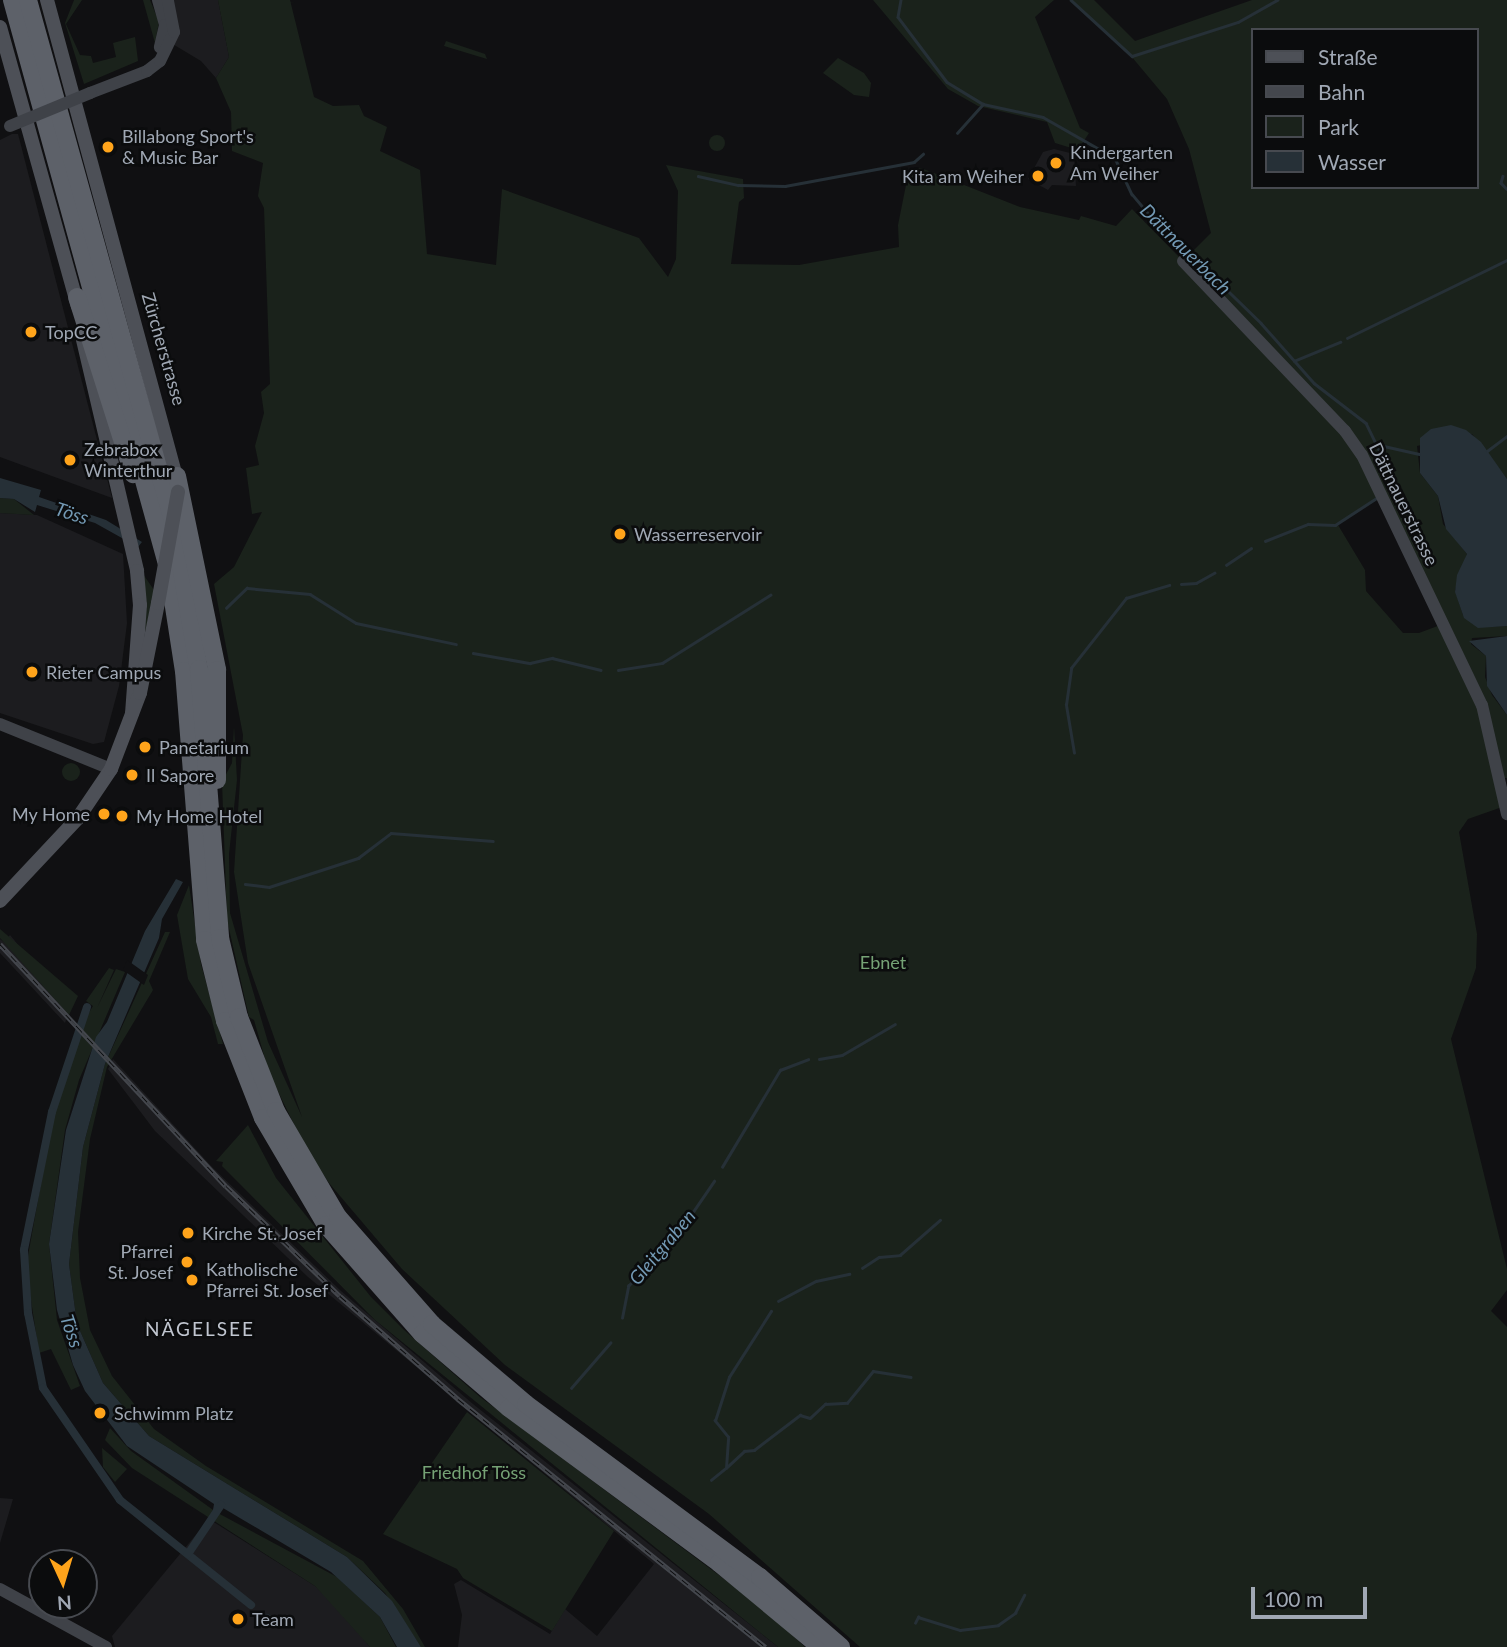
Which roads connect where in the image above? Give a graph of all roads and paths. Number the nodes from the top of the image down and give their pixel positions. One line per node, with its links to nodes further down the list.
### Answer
1 (12, 0): 15 (highway)
2 (27, 0): 20 (highway)
3 (47, 0): 7 (main road, Zürcherstrasse)
4 (58, 0): 7 (street)
5 (158, 0): 10 (street)
6 (168, 0): 10 (street)
7 (52, 20): 14 (main road, Zürcherstrasse)
8 (0, 27): 9 (main road, Zürcherstrasse)
9 (3, 42): 13 (main road, Zürcherstrasse)
10 (137, 74): 11 (street, bridge)
11 (5, 128)
12 (1182, 261): 19 (street, Dättnauerstrasse)
13 (76, 297): 15 (highway); 16 (main road, Zürcherstrasse)
14 (177, 484): 16 (main road, Zürcherstrasse, bridge); 20 (highway)
15 (159, 532): 24 (highway)
16 (132, 713): 18 (main road, Zürcherstrasse)
17 (0, 724): 18 (street)
18 (111, 769): 21 (main road, Zürcherstrasse)
19 (1507, 814)
20 (210, 857): 25 (highway)
21 (0, 901)
22 (0, 1589): 23 (street)
23 (106, 1647)
24 (820, 1647)
25 (841, 1647)

